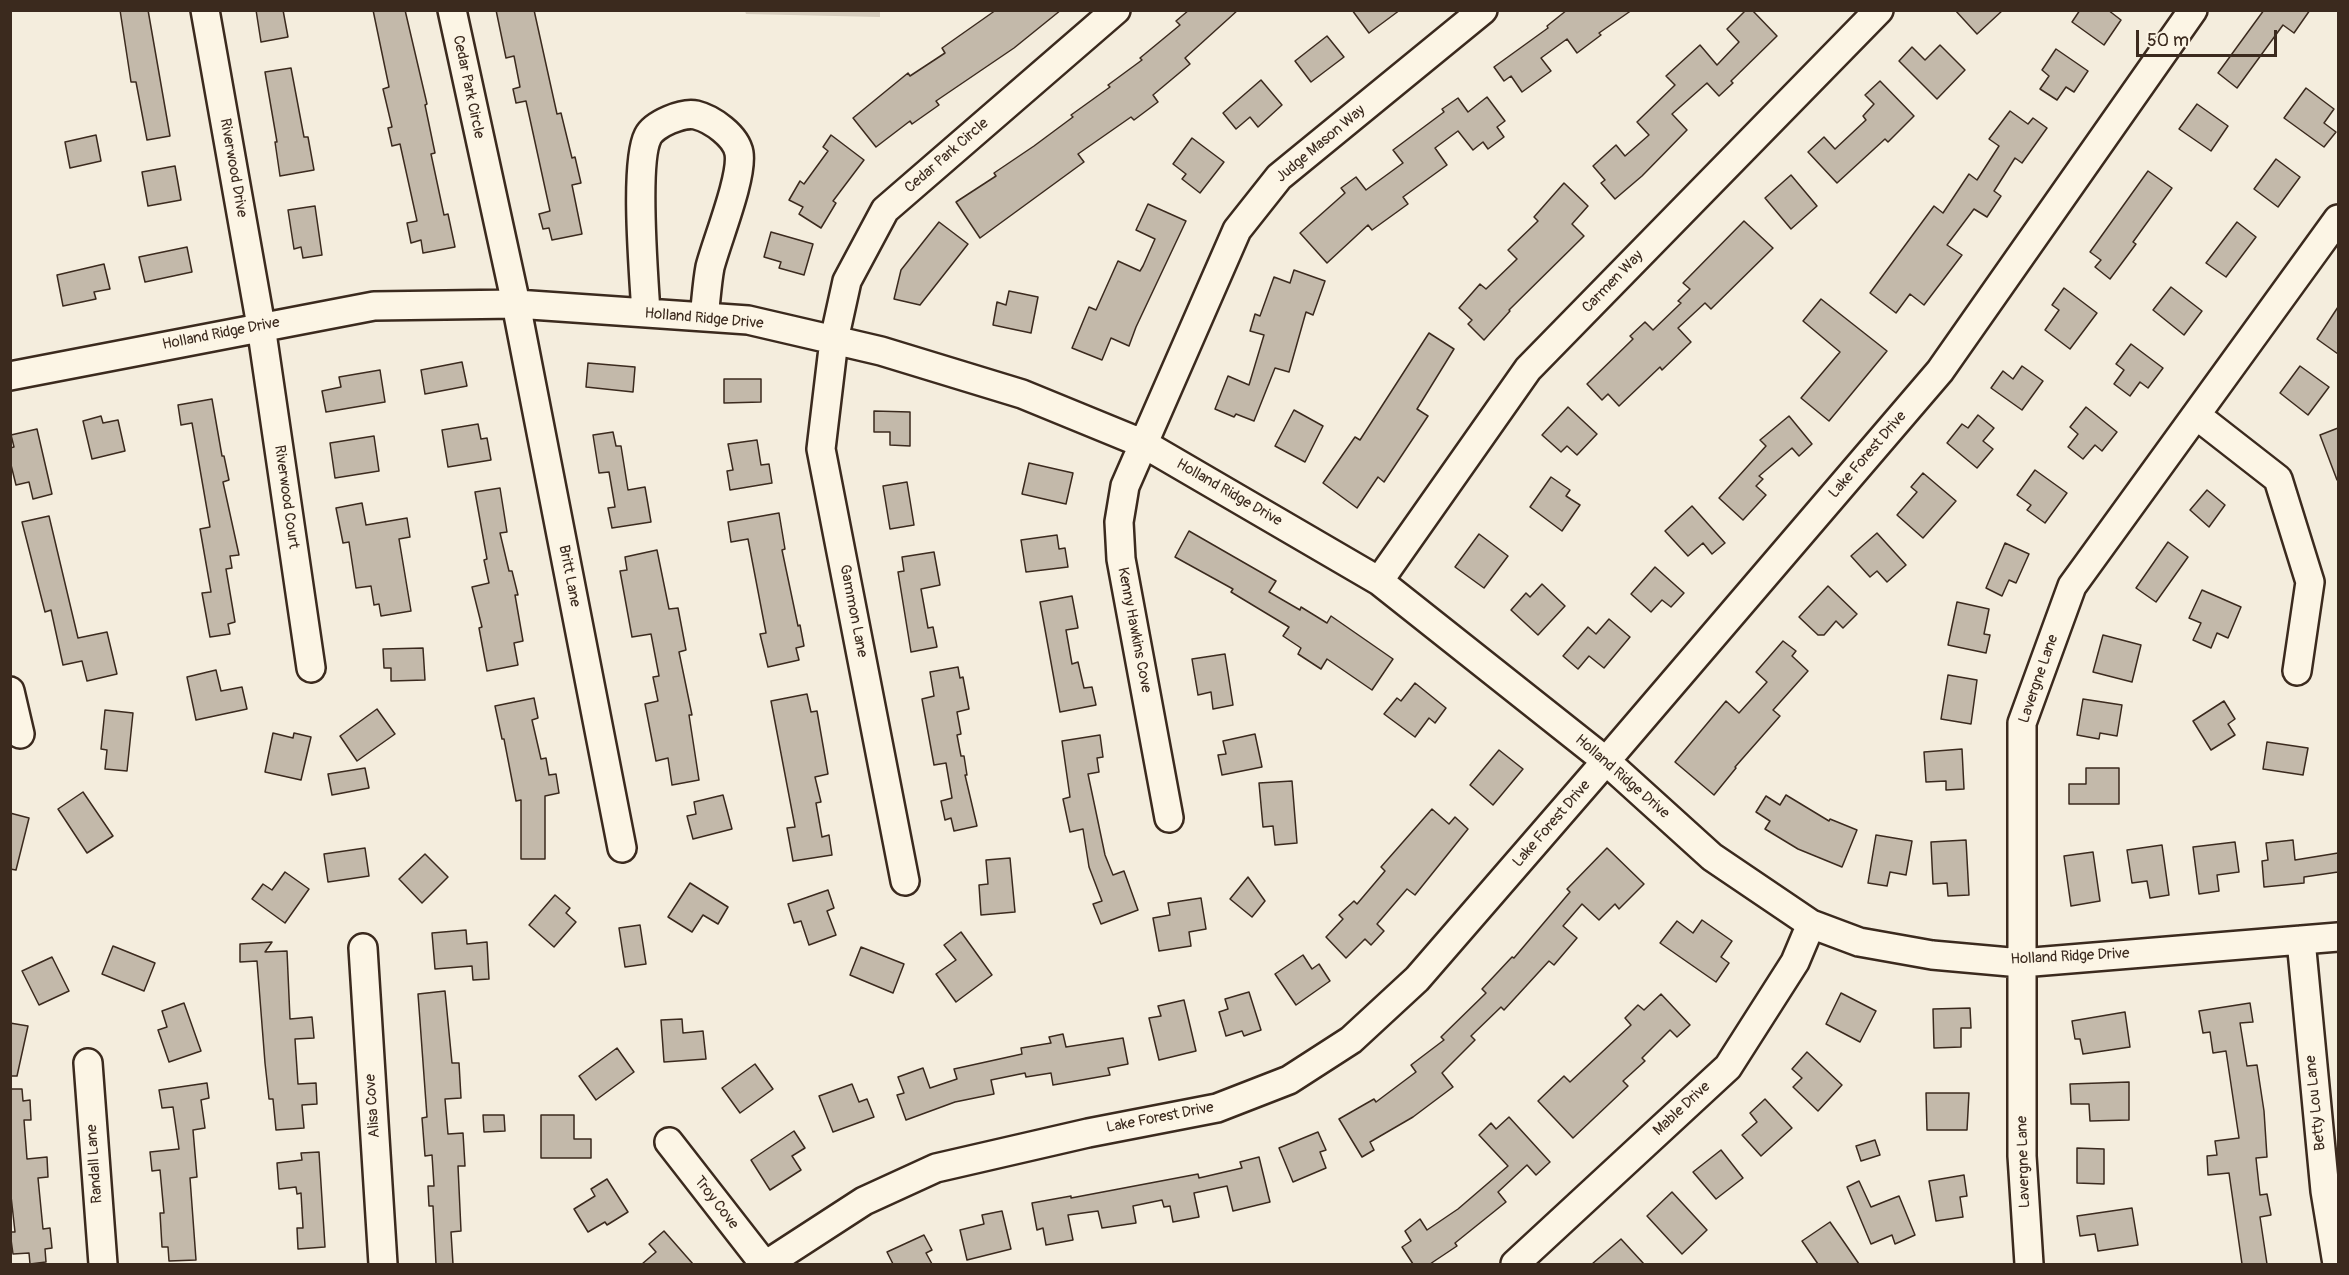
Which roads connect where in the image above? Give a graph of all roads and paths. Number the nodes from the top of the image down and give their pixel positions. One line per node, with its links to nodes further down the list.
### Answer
1 (205, 10): 11 (street, Riverwood Drive)
2 (452, 10): 8 (street, Cedar Park Circle)
3 (1116, 10): 12 (street, Cedar Park Circle)
4 (1483, 10): 15 (street, Judge Mason Way)
5 (1879, 10): 16 (street, Carmen Way)
6 (2193, 10): 21 (street, Lake Forest Drive)
7 (2338, 219): 14 (street, Lavergne Lane)
8 (516, 304): 9 (street, Holland Ridge Drive); 11 (street, Holland Ridge Drive); 23 (street, Britt Lane)
9 (646, 313): 10 (street, Holland Ridge Drive); 10 (street)
10 (704, 317): 12 (street, Holland Ridge Drive)
11 (261, 326): 13 (street, Holland Ridge Drive); 17 (street, Riverwood Court)
12 (834, 340): 15 (street, Holland Ridge Drive); 24 (street, Gammon Lane)
13 (10, 376)
14 (2196, 415): 18 (street); 29 (street, Lavergne Lane)
15 (1144, 444): 16 (street, Holland Ridge Drive); 22 (street, Kenny Hawkins Cove)
16 (1379, 581): 21 (street, Holland Ridge Drive)
17 (311, 668)
18 (2297, 671)
19 (10, 691): 20 (street)
20 (20, 734)
21 (1606, 761): 25 (street, Holland Ridge Drive); 35 (street, Lake Forest Drive)
22 (1169, 818)
23 (622, 848)
24 (905, 881)
25 (1811, 924): 29 (street, Holland Ridge Drive); 36 (street, Mable Drive)
26 (2338, 937): 27 (street, Holland Ridge Drive)
27 (2301, 940): 29 (street, Holland Ridge Drive); 32 (street, Betty Lou Lane)
28 (363, 948): 34 (street, Alisa Cove)
29 (2020, 963): 37 (street, Lavergne Lane)
30 (88, 1063): 33 (street, Randall Lane)
31 (669, 1142): 35 (street, Troy Cove)
32 (2332, 1190): 38 (street, Betty Lou Lane)
33 (103, 1264)
34 (383, 1264)
35 (765, 1264)
36 (1515, 1264)
37 (2025, 1264)
38 (2337, 1264)

